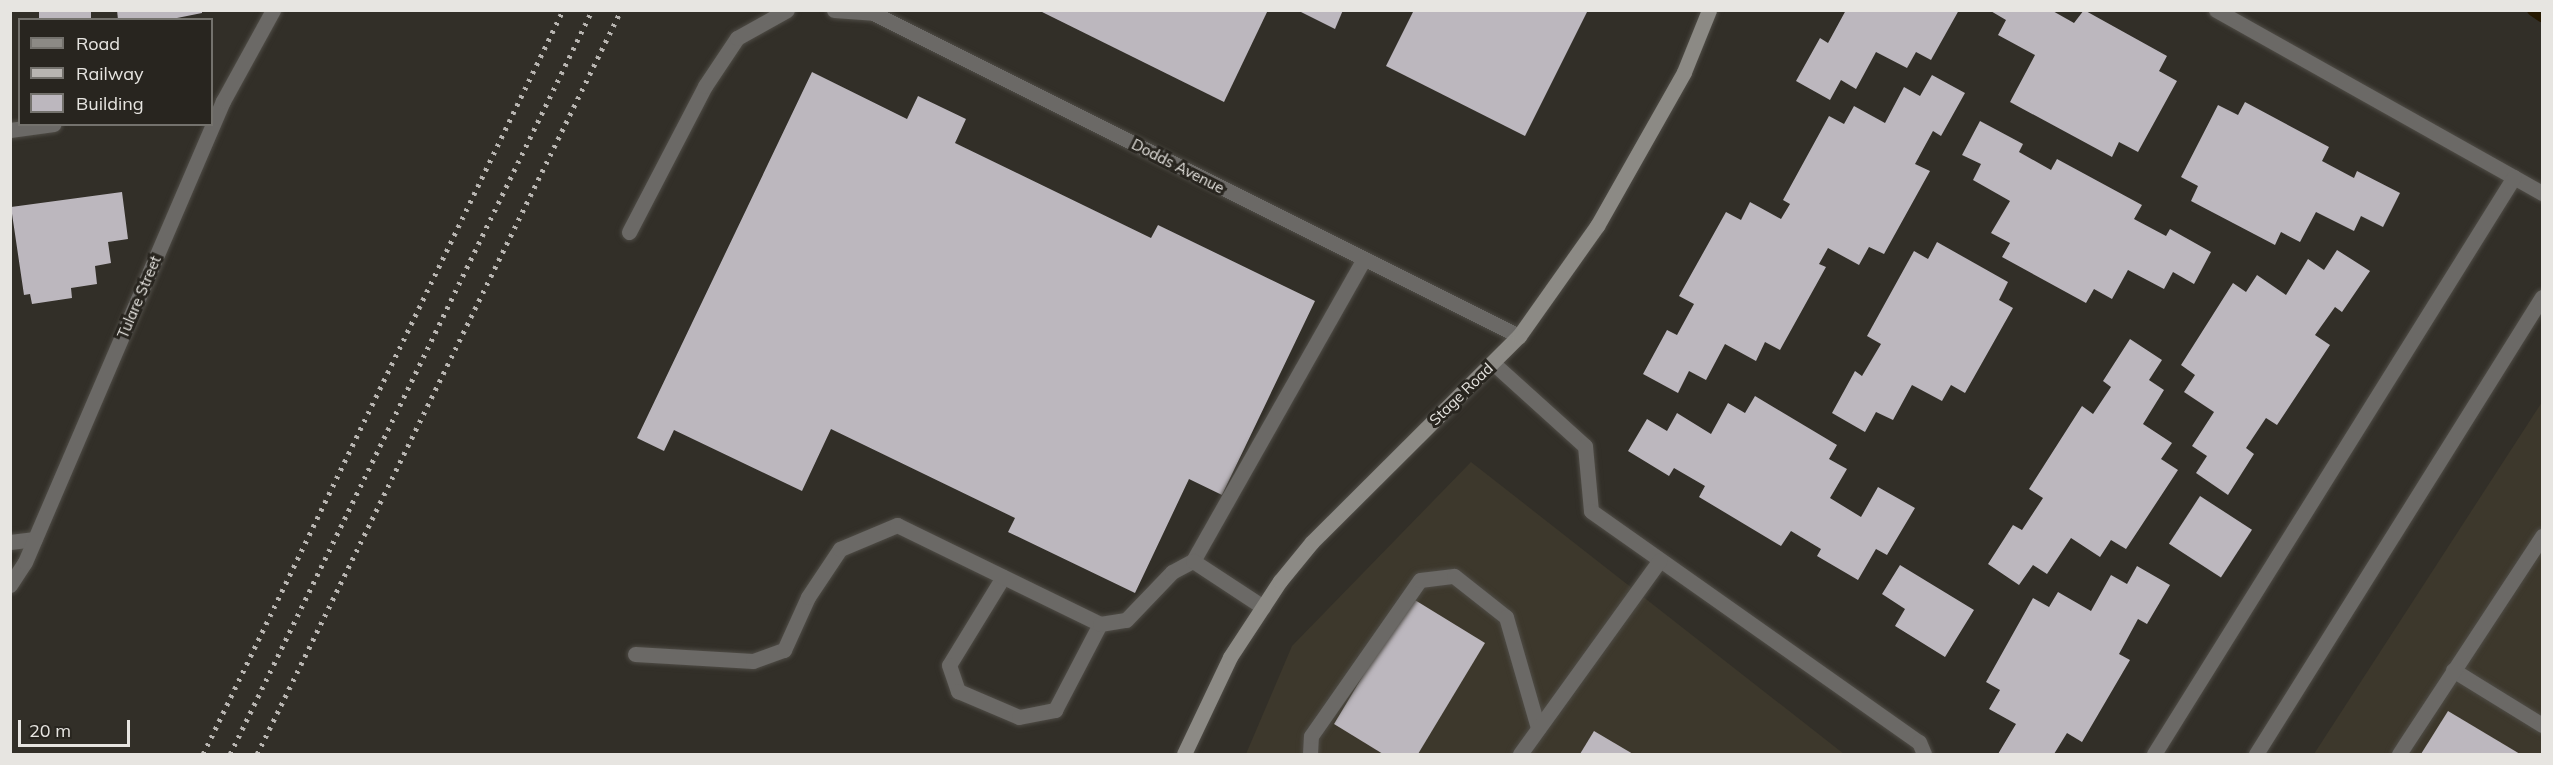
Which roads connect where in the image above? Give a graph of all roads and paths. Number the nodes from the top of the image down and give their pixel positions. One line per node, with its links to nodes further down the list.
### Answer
1 (273, 10): 6 (street, Tulare Street)
2 (787, 10): 12 (street)
3 (834, 10): 13 (street, Dodds Avenue)
4 (1709, 10): 15 (main road, Stage Road)
5 (2216, 10): 10 (street)
6 (217, 102)
7 (39, 126): 9 (street)
8 (207, 126): 18 (street, Tulare Street)
9 (10, 130)
10 (2514, 177): 11 (street); 34 (street)
11 (2542, 193)
12 (629, 232)
13 (1364, 259): 15 (street, Dodds Avenue); 21 (street)
14 (2542, 297): 35 (street)
15 (1519, 336): 16 (main road, Stage Road)
16 (1493, 363): 20 (street); 24 (main road, Stage Road)
17 (2542, 536): 27 (street)
18 (35, 539): 19 (street); 23 (street, Tulare Street)
19 (10, 542)
20 (1660, 560): 29 (street); 33 (street)
21 (1193, 561): 24 (street); 25 (street)
22 (1004, 577): 25 (street); 25 (street); 26 (street)
23 (10, 585)
24 (1263, 607): 30 (main road, Stage Road)
25 (1100, 624)
26 (635, 654)
27 (2453, 670): 28 (street); 36 (street)
28 (2542, 725)
29 (1538, 728): 31 (street); 32 (street)
30 (1184, 754)
31 (1310, 754)
32 (1520, 754)
33 (1924, 754)
34 (2154, 754)
35 (2256, 754)
36 (2399, 754)

